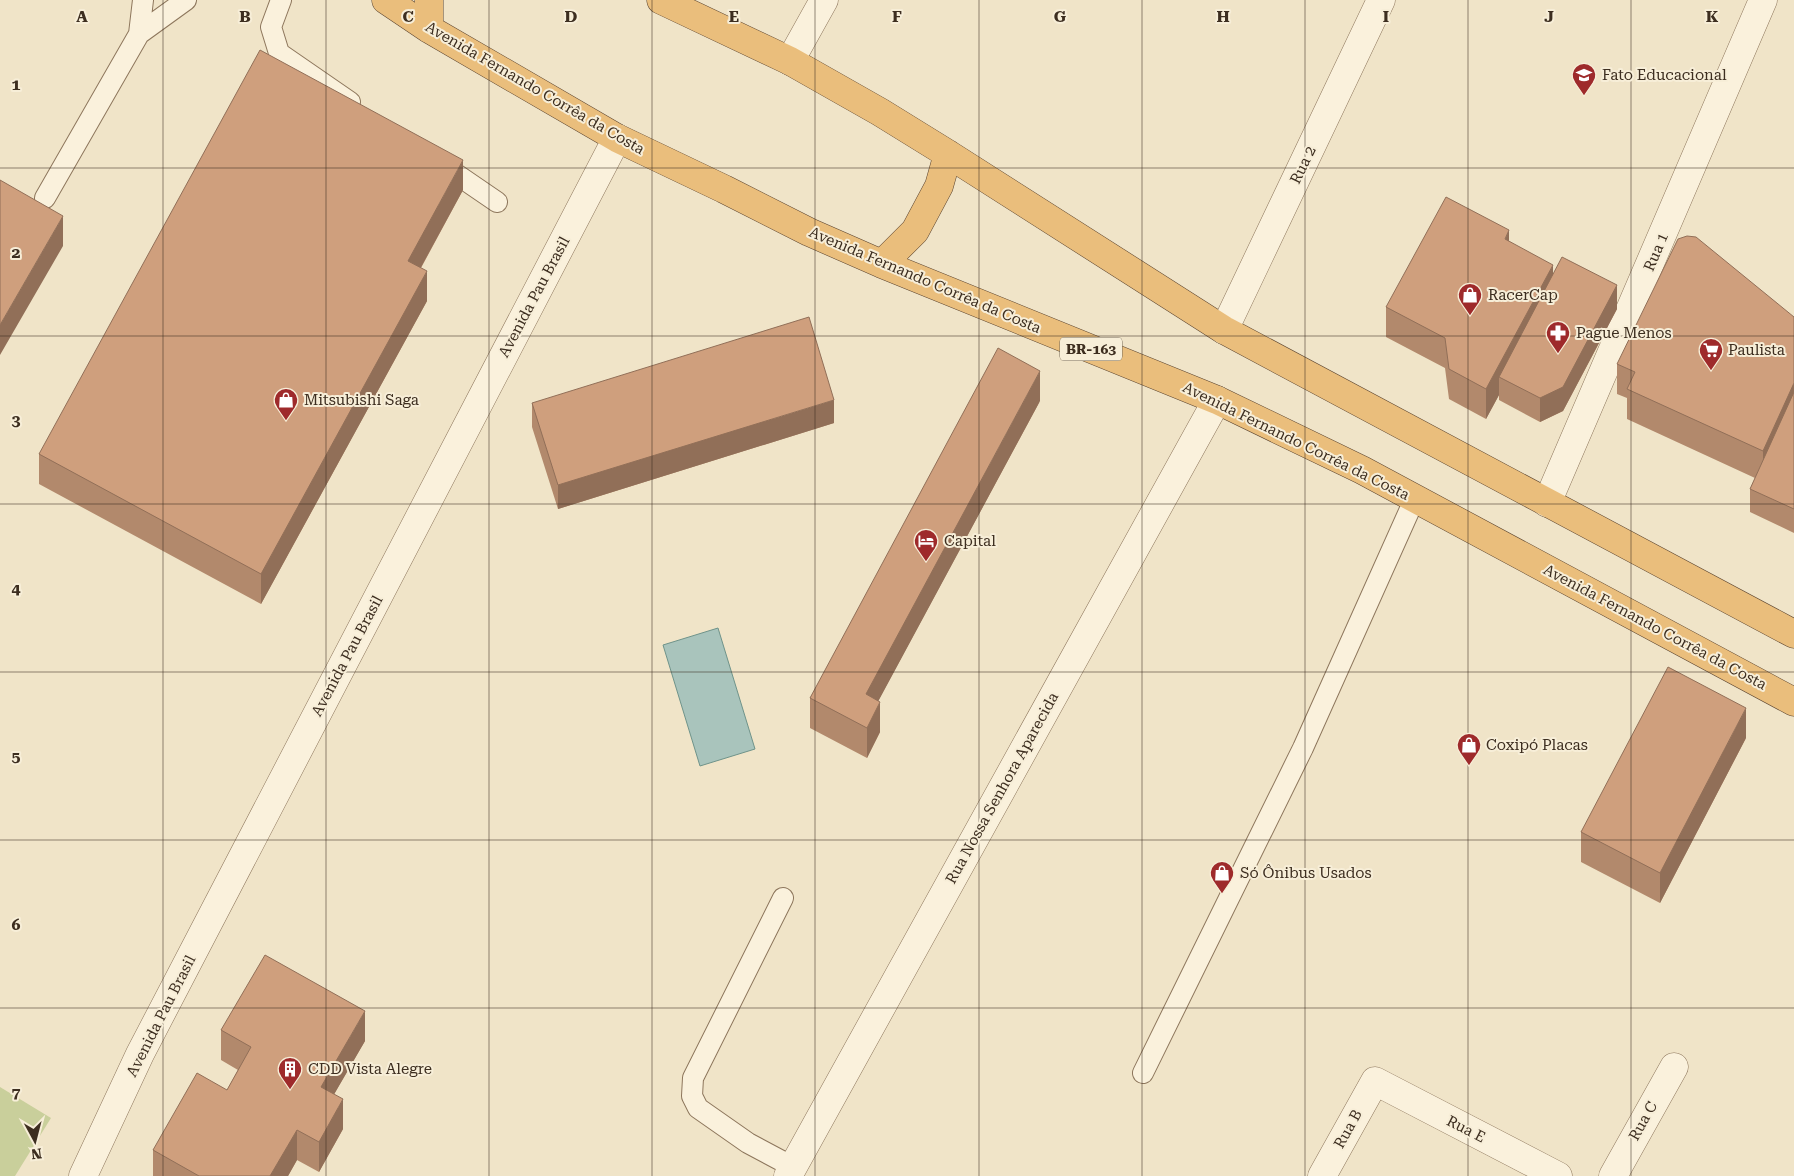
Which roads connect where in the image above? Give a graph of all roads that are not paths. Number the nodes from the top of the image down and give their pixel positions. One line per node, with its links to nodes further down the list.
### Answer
1 (143, 0): 11 (lane)
2 (186, 0): 11 (lane)
3 (281, 0): 13 (lane)
4 (386, 0): 10 (highway, Avenida Fernando Corrêa da Costa / BR-163)
5 (429, 0): 10 (highway)
6 (661, 0): 12 (highway)
7 (824, 0): 12 (street)
8 (1382, 0): 20 (street, Rua 2)
9 (1762, 0): 23 (street, Rua 1)
10 (428, 29): 14 (highway, Avenida Fernando Corrêa da Costa / BR-163)
11 (139, 34): 17 (lane)
12 (790, 61): 16 (highway)
13 (368, 114)
14 (617, 138): 19 (highway, Avenida Fernando Corrêa da Costa / BR-163); 31 (street, Avenida Pau Brasil)
15 (424, 152): 18 (lane)
16 (948, 154): 19 (highway); 20 (highway)
17 (45, 198)
18 (497, 202)
19 (882, 264): 21 (highway, Avenida Fernando Corrêa da Costa / BR-163)
20 (1224, 330): 23 (highway)
21 (1217, 400): 22 (highway, Avenida Fernando Corrêa da Costa / BR-163); 30 (street, Rua Nossa Senhora Aparecida)
22 (1415, 498): 25 (highway, Avenida Fernando Corrêa da Costa / BR-163); 28 (lane)
23 (1547, 503): 24 (highway)
24 (1794, 634)
25 (1794, 702)
26 (783, 898): 30 (lane)
27 (1674, 1067): 34 (street, Rua C)
28 (1143, 1073)
29 (1375, 1081): 32 (street, Rua B); 33 (street, Rua E)
30 (790, 1172)
31 (82, 1176)
32 (1322, 1176)
33 (1558, 1176)
34 (1613, 1176)

